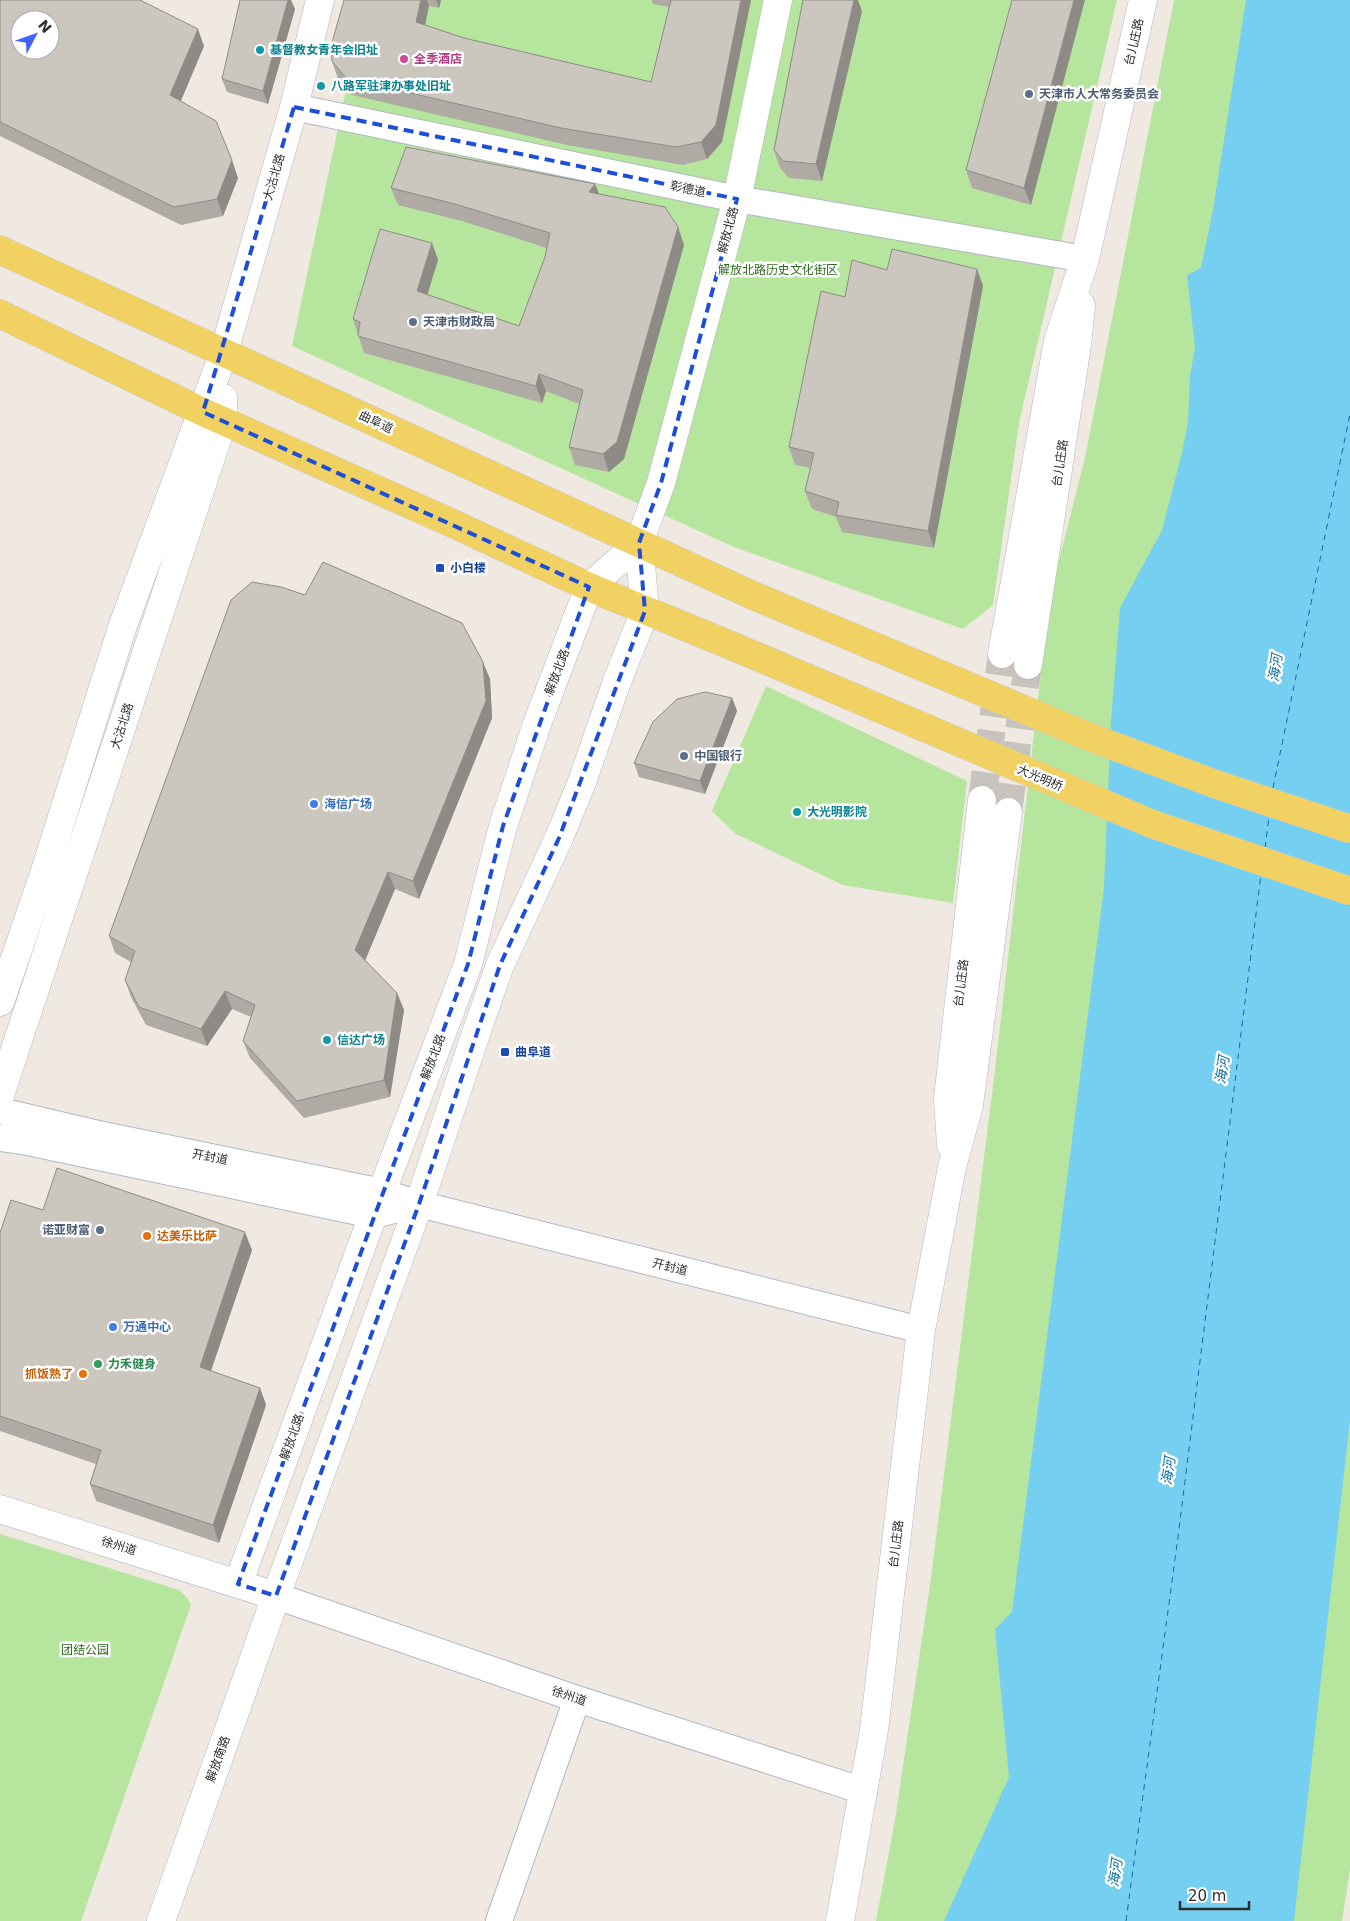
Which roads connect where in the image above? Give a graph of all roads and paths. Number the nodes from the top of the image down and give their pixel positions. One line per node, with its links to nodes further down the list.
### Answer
1 (320, 0): 4 (main road, 大沽北路)
2 (778, 0): 5 (main road, 解放北路)
3 (1143, 0): 7 (main road, 台儿庄路)
4 (294, 107): 5 (street, 彰德道); 9 (main road, 大沽北路)
5 (737, 199): 7 (street, 彰德道); 11 (main road, 解放北路)
6 (0, 250): 9 (main road, 曲阜道)
7 (1085, 259): 14 (main road, 台儿庄路); 15 (main road, 台儿庄路)
8 (0, 314): 10 (main road)
9 (224, 352): 10 (main road, 大沽北路); 11 (main road, 曲阜道)
10 (213, 416): 12 (main road); 20 (main road, 大沽北路); 21 (main road, 大沽北路)
11 (639, 543): 12 (main road, 解放北路); 13 (main road, 解放北路); 18 (main road, 曲阜道, bridge)
12 (589, 587): 13 (main road); 25 (main road, 解放北路)
13 (645, 611): 19 (main road, 大光明桥, bridge); 26 (main road, 解放北路)
14 (1002, 654)
15 (1028, 665)
16 (982, 800): 24 (main road, 台儿庄路)
17 (1008, 812): 24 (main road, 台儿庄路)
18 (1350, 829)
19 (1350, 891)
20 (0, 1002)
21 (0, 1095)
22 (0, 1110): 25 (street, 开封道)
23 (0, 1138): 25 (street, 开封道)
24 (952, 1167): 27 (main road, 台儿庄路)
25 (377, 1203): 26 (street, 开封道); 29 (main road, 解放北路)
26 (419, 1204): 27 (street, 开封道); 30 (main road, 解放北路)
27 (921, 1330): 32 (main road, 台儿庄路)
28 (0, 1509): 29 (main road, 徐州道)
29 (238, 1584): 30 (main road, 徐州道)
30 (276, 1596): 31 (street, 徐州道); 33 (main road, 解放南路)
31 (578, 1699): 32 (street, 徐州道); 34 (street)
32 (864, 1791): 35 (main road, 台儿庄路)
33 (161, 1921)
34 (499, 1921)
35 (840, 1921)

